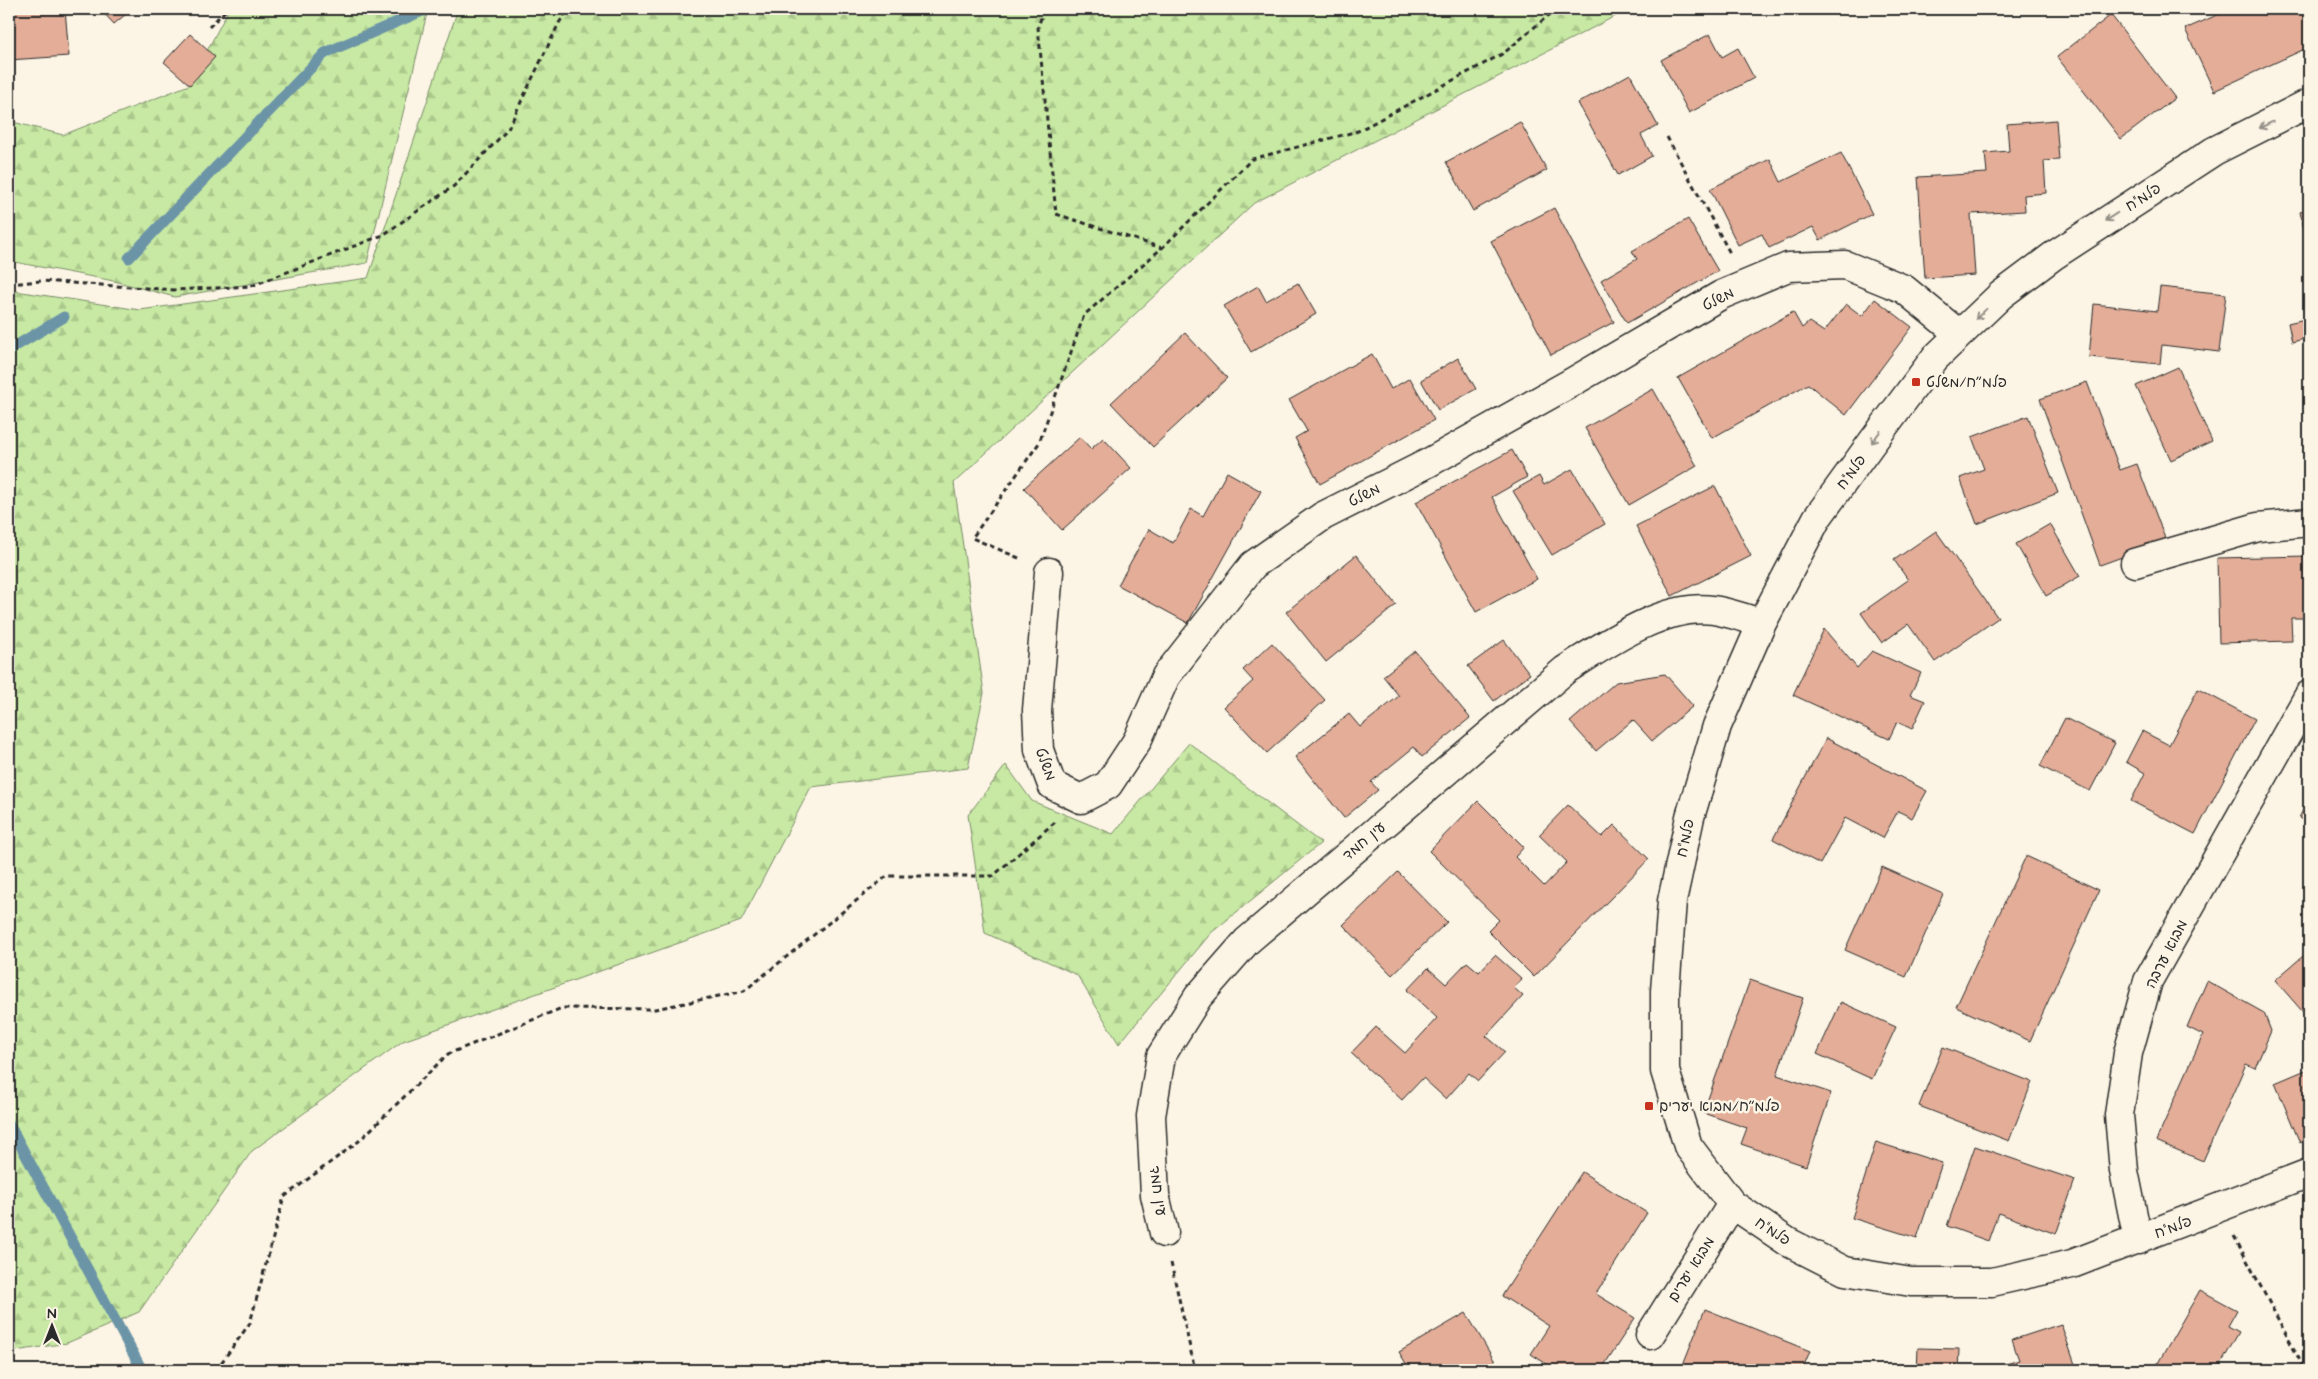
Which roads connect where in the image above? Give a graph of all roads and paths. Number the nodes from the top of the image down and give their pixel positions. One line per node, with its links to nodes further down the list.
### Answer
1 (227, 9): 5 (path)
2 (568, 9): 9 (path)
3 (1044, 9): 8 (path)
4 (1556, 9): 8 (path)
5 (209, 27)
6 (2309, 104): 11 (street, פלמ"ח, one-way to 11)
7 (1667, 137): 10 (path)
8 (1162, 248): 14 (path)
9 (9, 284)
10 (1747, 284): 11 (street, משלט); 17 (street, משלט)
11 (1959, 334): 15 (street, פלמ"ח, one-way to 15)
12 (2309, 522): 13 (street)
13 (2135, 563)
14 (1049, 572): 17 (street, משלט)
15 (1762, 623): 19 (street, פלמ"ח); 21 (street, עין חמד)
16 (2309, 695): 22 (street, מבוא ערבה)
17 (1081, 799): 24 (path)
18 (2309, 1173): 20 (street, פלמ"ח)
19 (1732, 1204): 22 (street, פלמ"ח); 23 (street, מבוא יערים)
20 (2220, 1208): 22 (street, פלמ"ח); 26 (path)
21 (1164, 1233): 25 (path)
22 (2138, 1240)
23 (1650, 1335)
24 (216, 1370)
25 (1195, 1370)
26 (2305, 1370)

